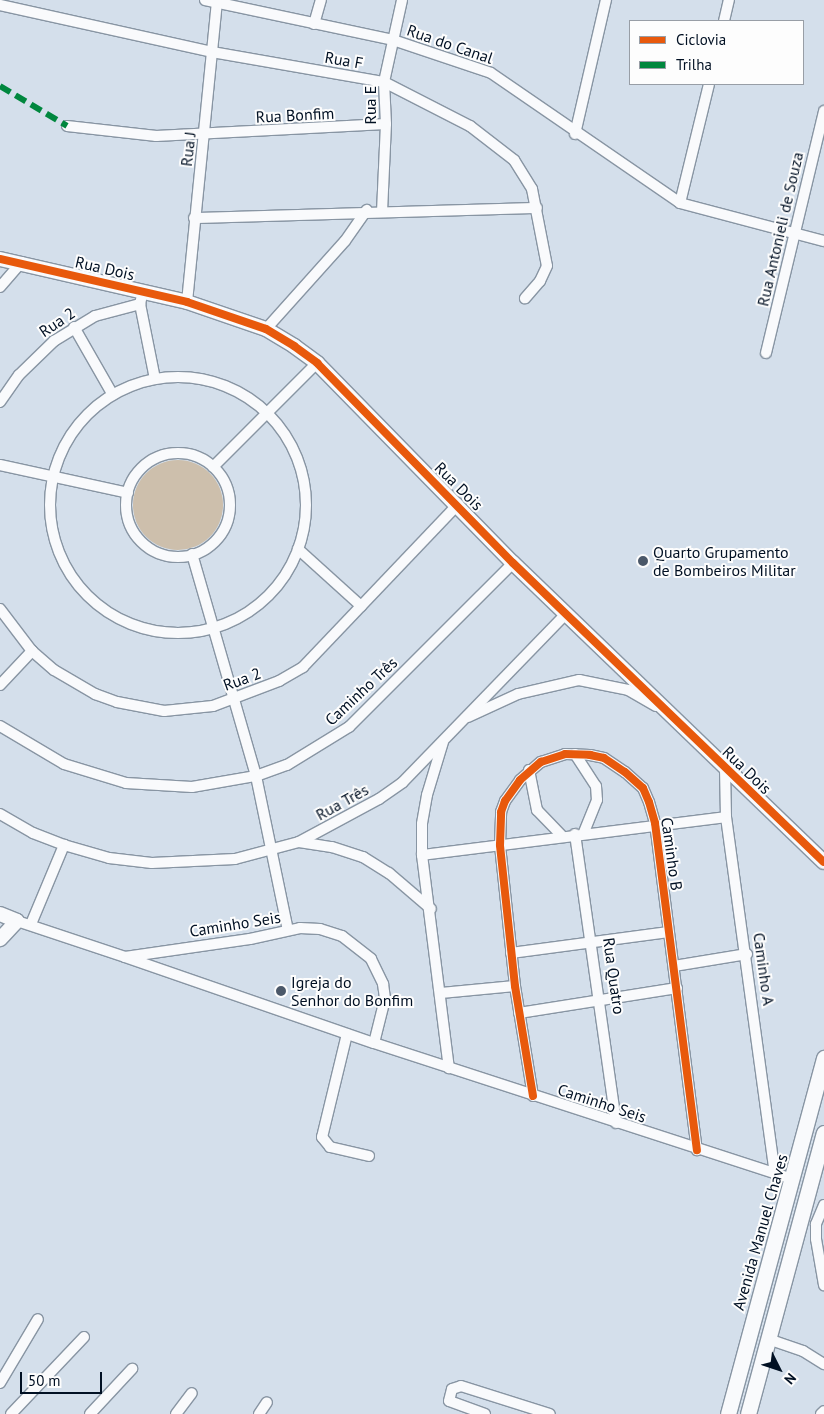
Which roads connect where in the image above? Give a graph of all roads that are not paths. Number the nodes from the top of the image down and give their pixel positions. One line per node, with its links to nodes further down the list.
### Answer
1 (205, 0): 6 (street, Rua do Canal)
2 (321, 0): 9 (street)
3 (402, 0): 10 (street, Rua E)
4 (606, 0): 17 (street)
5 (729, 0): 8 (street)
6 (216, 2): 9 (street, Rua do Canal); 11 (street, Rua J)
7 (0, 5): 11 (street, Rua F)
8 (724, 20)
9 (314, 24): 10 (street, Rua do Canal)
10 (393, 40): 12 (street, Rua E); 17 (street, Rua do Canal)
11 (212, 52): 12 (street, Rua F); 18 (street, Rua J)
12 (384, 82): 15 (street, Rua E); 20 (street, Rua F)
13 (709, 85): 19 (street)
14 (824, 111): 24 (street, Rua Antonieli de Souza)
15 (386, 124): 18 (street, Rua Bonfim); 22 (street, Rua E)
16 (67, 126): 18 (street, Rua Bonfim)
17 (575, 134): 19 (street, Rua do Canal)
18 (205, 135): 23 (street, Rua J)
19 (680, 203): 24 (street, Rua do Canal)
20 (537, 208): 22 (street); 30 (street, Rua F)
21 (367, 210): 22 (street); 23 (street); 33 (street)
22 (382, 212)
23 (194, 218): 31 (street, Rua J)
24 (793, 233): 25 (street, Rua do Canal); 34 (street, Rua Antonieli de Souza)
25 (824, 241)
26 (0, 259): 27 (street, Rua Dois)
27 (22, 262): 28 (street); 29 (street, Rua Dois)
28 (0, 287)
29 (141, 297): 31 (street, Rua Dois); 32 (street, Rua 2); 36 (street)
30 (525, 298)
31 (187, 302): 33 (street, Rua Dois)
32 (74, 327): 37 (street); 38 (street, Rua 2)
33 (266, 329): 35 (street, Rua Dois)
34 (766, 353)
35 (317, 363): 39 (street); 44 (street, Rua Dois)
36 (155, 379): 37 (street); 39 (street)
37 (113, 395): 42 (street)
38 (0, 402)
39 (266, 412): 41 (street); 45 (street)
40 (0, 464): 42 (street)
41 (214, 467): 43 (street); 46 (street)
42 (53, 476): 43 (street); 51 (street)
43 (128, 493): 46 (street)
44 (458, 504): 47 (street, Rua Dois); 48 (street, Rua 2)
45 (298, 549): 48 (street); 51 (street)
46 (192, 554): 51 (street)
47 (513, 563): 50 (street, Rua Dois); 62 (street, Caminho Três)
48 (361, 606): 54 (street, Rua 2)
49 (0, 609): 52 (street, Rua 2)
50 (566, 614): 55 (street, Rua Dois); 56 (street, Rua Três)
51 (213, 628): 54 (street)
52 (32, 651): 53 (street); 54 (street, Rua 2)
53 (0, 685)
54 (231, 698): 62 (street)
55 (666, 711): 56 (street); 60 (street, Rua Dois)
56 (462, 719): 58 (street, Rua Três)
57 (0, 726): 62 (street, Caminho Três)
58 (444, 739): 68 (street, Rua Três); 72 (street)
59 (575, 754): 61 (street, Caminho B); 65 (street, Caminho B); 66 (street)
60 (725, 769): 64 (street, Caminho A); 73 (street, Rua Dois)
61 (529, 770): 67 (street); 70 (street, Caminho B)
62 (256, 776): 71 (street)
63 (0, 814): 69 (street, Rua Três)
64 (726, 817): 65 (street); 82 (street, Caminho A)
65 (655, 823): 66 (street); 78 (street, Caminho B)
66 (579, 833): 67 (street); 80 (street, Rua Quatro)
67 (562, 836): 70 (street)
68 (299, 842): 71 (street, Rua Três); 74 (street)
69 (64, 845): 71 (street, Rua Três); 76 (street)
70 (500, 845): 72 (street); 81 (street, Caminho B)
71 (272, 852): 77 (street)
72 (422, 855): 74 (street)
73 (824, 862)
74 (431, 909): 87 (street)
75 (0, 914): 76 (street)
76 (24, 922): 79 (street); 83 (street, Caminho Seis)
77 (288, 930): 83 (street, Caminho Seis); 91 (street, Caminho Seis)
78 (669, 932): 80 (street); 84 (street, Caminho B)
79 (0, 940)
80 (592, 941): 81 (street); 88 (street, Rua Quatro)
81 (511, 953): 85 (street, Caminho B)
82 (747, 954): 84 (street); 101 (street, Caminho A)
83 (125, 958): 90 (street, Caminho Seis)
84 (674, 966): 86 (street, Caminho B)
85 (515, 986): 87 (street); 89 (street, Caminho B)
86 (676, 988): 88 (street); 99 (street, Caminho B)
87 (441, 993): 93 (street)
88 (599, 1000): 89 (street); 96 (street, Rua Quatro)
89 (519, 1013): 94 (street, Caminho B)
90 (346, 1034): 91 (street, Caminho Seis); 100 (street)
91 (374, 1043): 93 (street, Caminho Seis)
92 (824, 1058): 95 (main road, Avenida Manuel Chaves)
93 (449, 1068): 94 (street, Caminho Seis)
94 (533, 1096): 96 (street, Caminho Seis)
95 (809, 1121): 97 (street); 102 (main road, Avenida Manuel Chaves)
96 (616, 1123): 99 (street, Caminho Seis)
97 (824, 1129)
98 (824, 1133): 107 (main road)
99 (697, 1150): 101 (street, Caminho Seis)
100 (369, 1156)
101 (775, 1174): 102 (street, Caminho Seis)
102 (792, 1179): 119 (main road, Avenida Manuel Chaves)
103 (824, 1205): 104 (street)
104 (824, 1285)
105 (38, 1320): 110 (street)
106 (84, 1337): 113 (street)
107 (768, 1339): 108 (street); 120 (main road)
108 (824, 1364)
109 (132, 1369): 114 (street)
110 (0, 1383)
111 (192, 1393): 115 (street)
112 (267, 1402): 116 (street)
113 (11, 1414)
114 (90, 1414)
115 (176, 1414)
116 (259, 1414)
117 (485, 1414): 118 (street)
118 (550, 1414)
119 (728, 1414)
120 (748, 1414)

